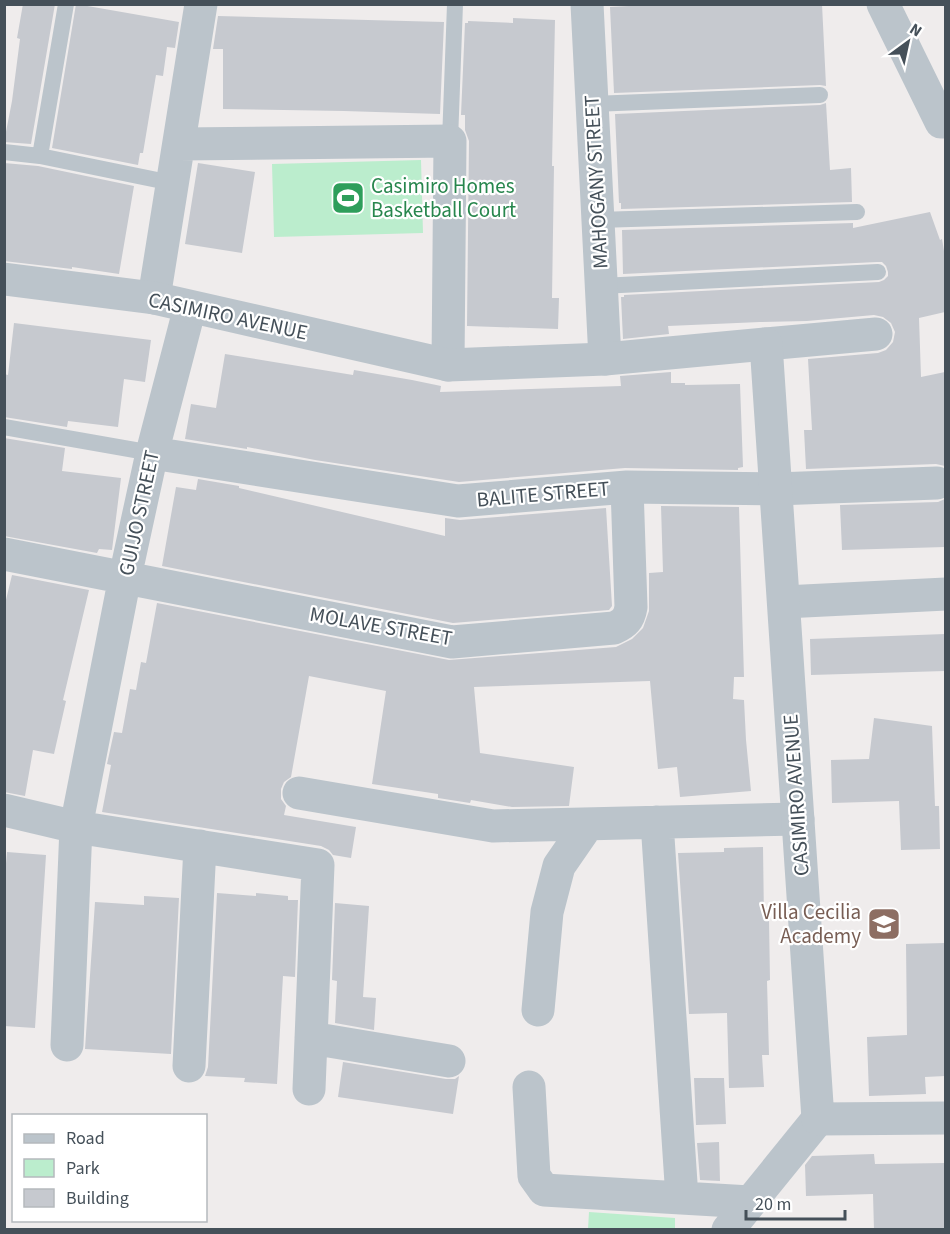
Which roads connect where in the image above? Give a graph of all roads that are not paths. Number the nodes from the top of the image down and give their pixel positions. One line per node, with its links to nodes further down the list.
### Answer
1 (66, 4): 13 (lane)
2 (201, 4): 11 (street)
3 (455, 4): 10 (lane)
4 (581, 4): 6 (street)
5 (883, 4): 9 (street)
6 (587, 5): 8 (street, MAHOGANY STREET)
7 (820, 95): 8 (lane)
8 (592, 104): 16 (street, MAHOGANY STREET)
9 (945, 122)
10 (450, 141): 11 (street); 25 (street)
11 (178, 144): 14 (street)
12 (4, 152): 13 (lane)
13 (40, 156): 14 (lane)
14 (172, 183): 20 (street)
15 (857, 212): 16 (lane)
16 (598, 220): 19 (street, MAHOGANY STREET)
17 (878, 272): 19 (lane)
18 (4, 279): 20 (street, CASIMIRO AVENUE)
19 (601, 286): 24 (street, MAHOGANY STREET)
20 (154, 298): 21 (street, CASIMIRO AVENUE)
21 (190, 307): 25 (street, CASIMIRO AVENUE); 27 (street, GUIJO STREET)
22 (876, 334): 23 (street, CASIMIRO AVENUE)
23 (766, 344): 24 (street, CASIMIRO AVENUE); 30 (street, CASIMIRO AVENUE)
24 (605, 359): 25 (street, CASIMIRO AVENUE)
25 (448, 365)
26 (4, 427): 27 (lane)
27 (152, 453): 29 (street, BALITE STREET); 32 (street, GUIJO STREET)
28 (937, 483): 30 (street, BALITE STREET)
29 (627, 487): 30 (street, BALITE STREET); 32 (street, MOLAVE STREET)
30 (776, 489): 34 (street, CASIMIRO AVENUE)
31 (6, 560): 32 (street, MOLAVE STREET)
32 (125, 577): 40 (street, GUIJO STREET)
33 (945, 594): 34 (street)
34 (784, 602): 37 (street, CASIMIRO AVENUE)
35 (299, 793): 39 (street)
36 (4, 810): 40 (street)
37 (798, 819): 38 (street); 50 (street, CASIMIRO AVENUE)
38 (657, 822): 39 (street); 51 (street)
39 (588, 824): 42 (street)
40 (76, 827): 41 (street); 44 (street, GUIJO STREET)
41 (200, 846): 43 (street); 46 (street)
42 (538, 1010)
43 (311, 1038): 45 (street); 48 (street)
44 (67, 1045)
45 (449, 1060)
46 (189, 1066)
47 (528, 1087): 51 (street)
48 (309, 1089)
49 (945, 1118): 50 (street)
50 (818, 1119): 52 (street)
51 (681, 1198): 52 (street)
52 (750, 1202): 53 (street)
53 (728, 1230)

